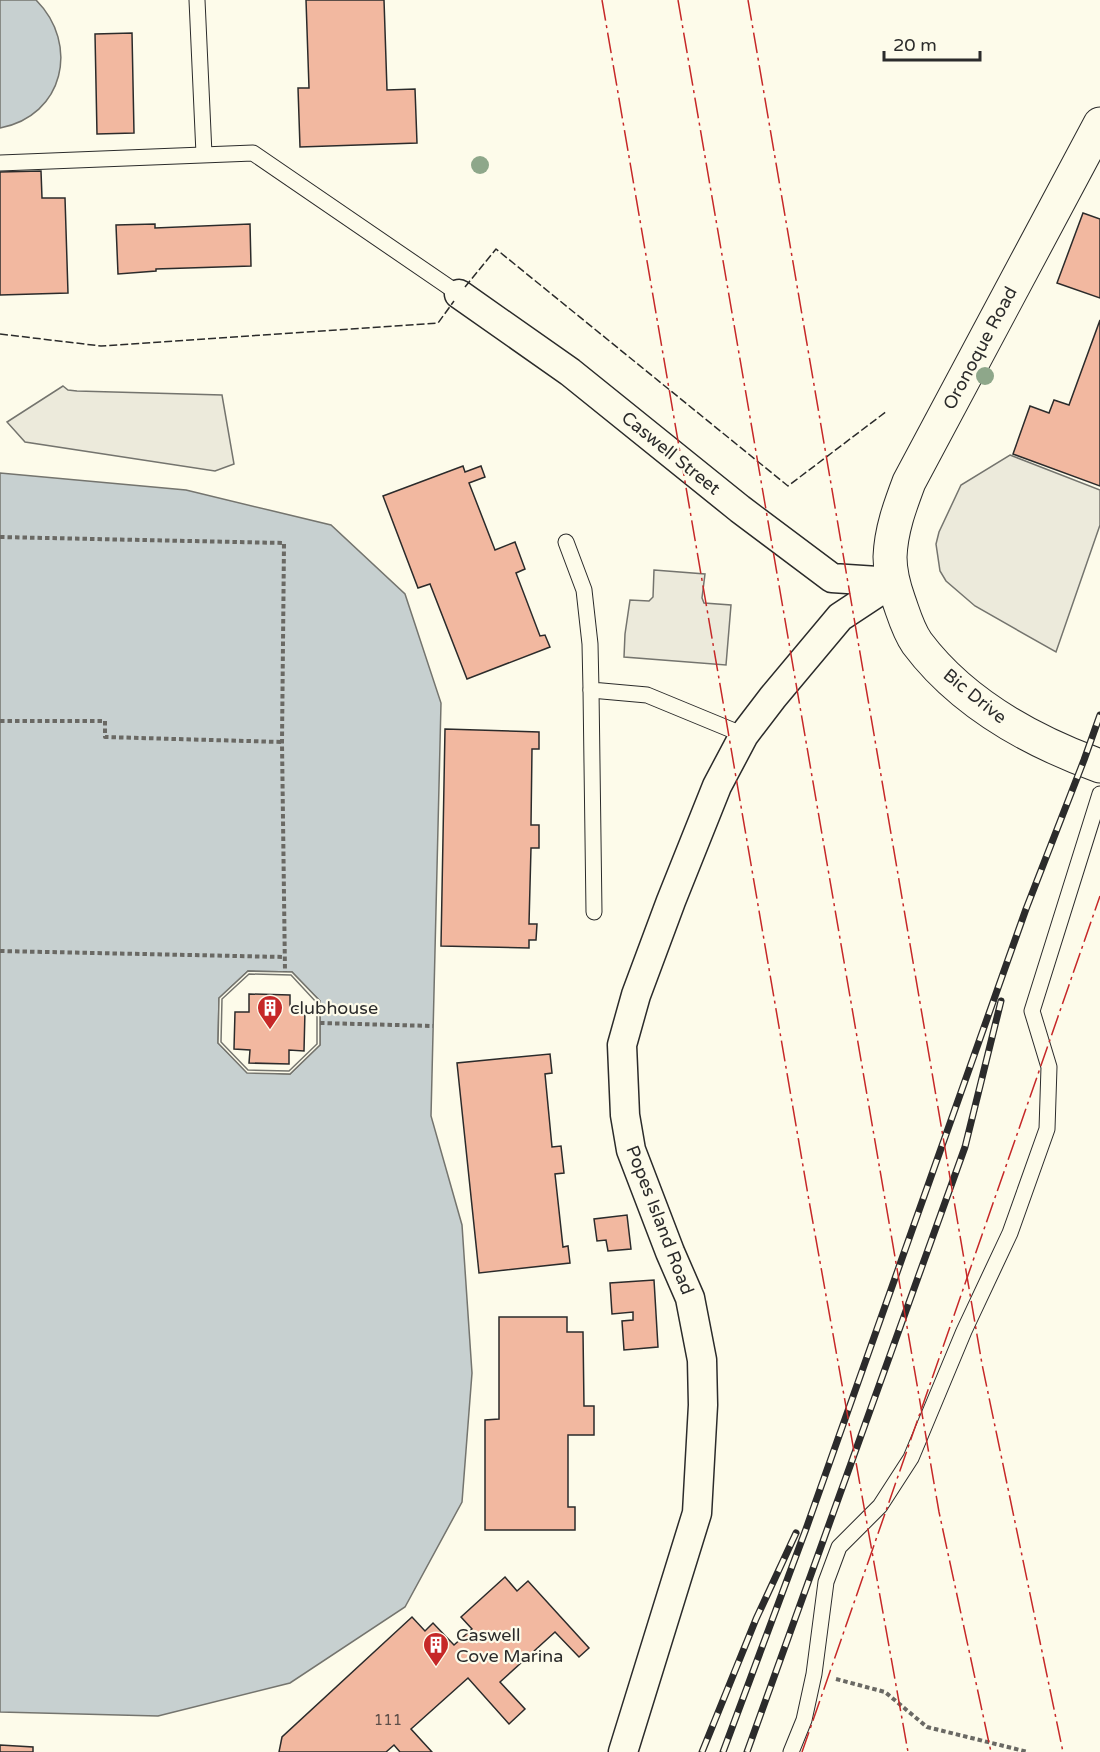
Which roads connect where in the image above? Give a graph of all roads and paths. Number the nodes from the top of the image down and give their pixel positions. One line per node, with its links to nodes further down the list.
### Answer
1 (197, 0): 3 (lane)
2 (1100, 124): 8 (street, Oronoque Road)
3 (204, 154): 4 (lane); 5 (lane)
4 (0, 164)
5 (459, 294): 8 (street, Caswell Street)
6 (0, 537): 12 (path)
7 (566, 542): 9 (lane)
8 (892, 582): 11 (street, Popes Island Road); 13 (street, Bic Drive)
9 (591, 690): 11 (lane); 15 (lane)
10 (0, 721): 12 (path)
11 (744, 735): 22 (street, Popes Island Road)
12 (282, 742): 17 (path)
13 (1100, 766)
14 (1100, 794): 21 (lane)
15 (594, 912)
16 (0, 951): 17 (path)
17 (284, 957): 18 (path)
18 (285, 972)
19 (320, 1023): 20 (path)
20 (433, 1026)
21 (814, 1674): 23 (lane); 24 (path)
22 (623, 1752)
23 (791, 1752)
24 (1028, 1752)

